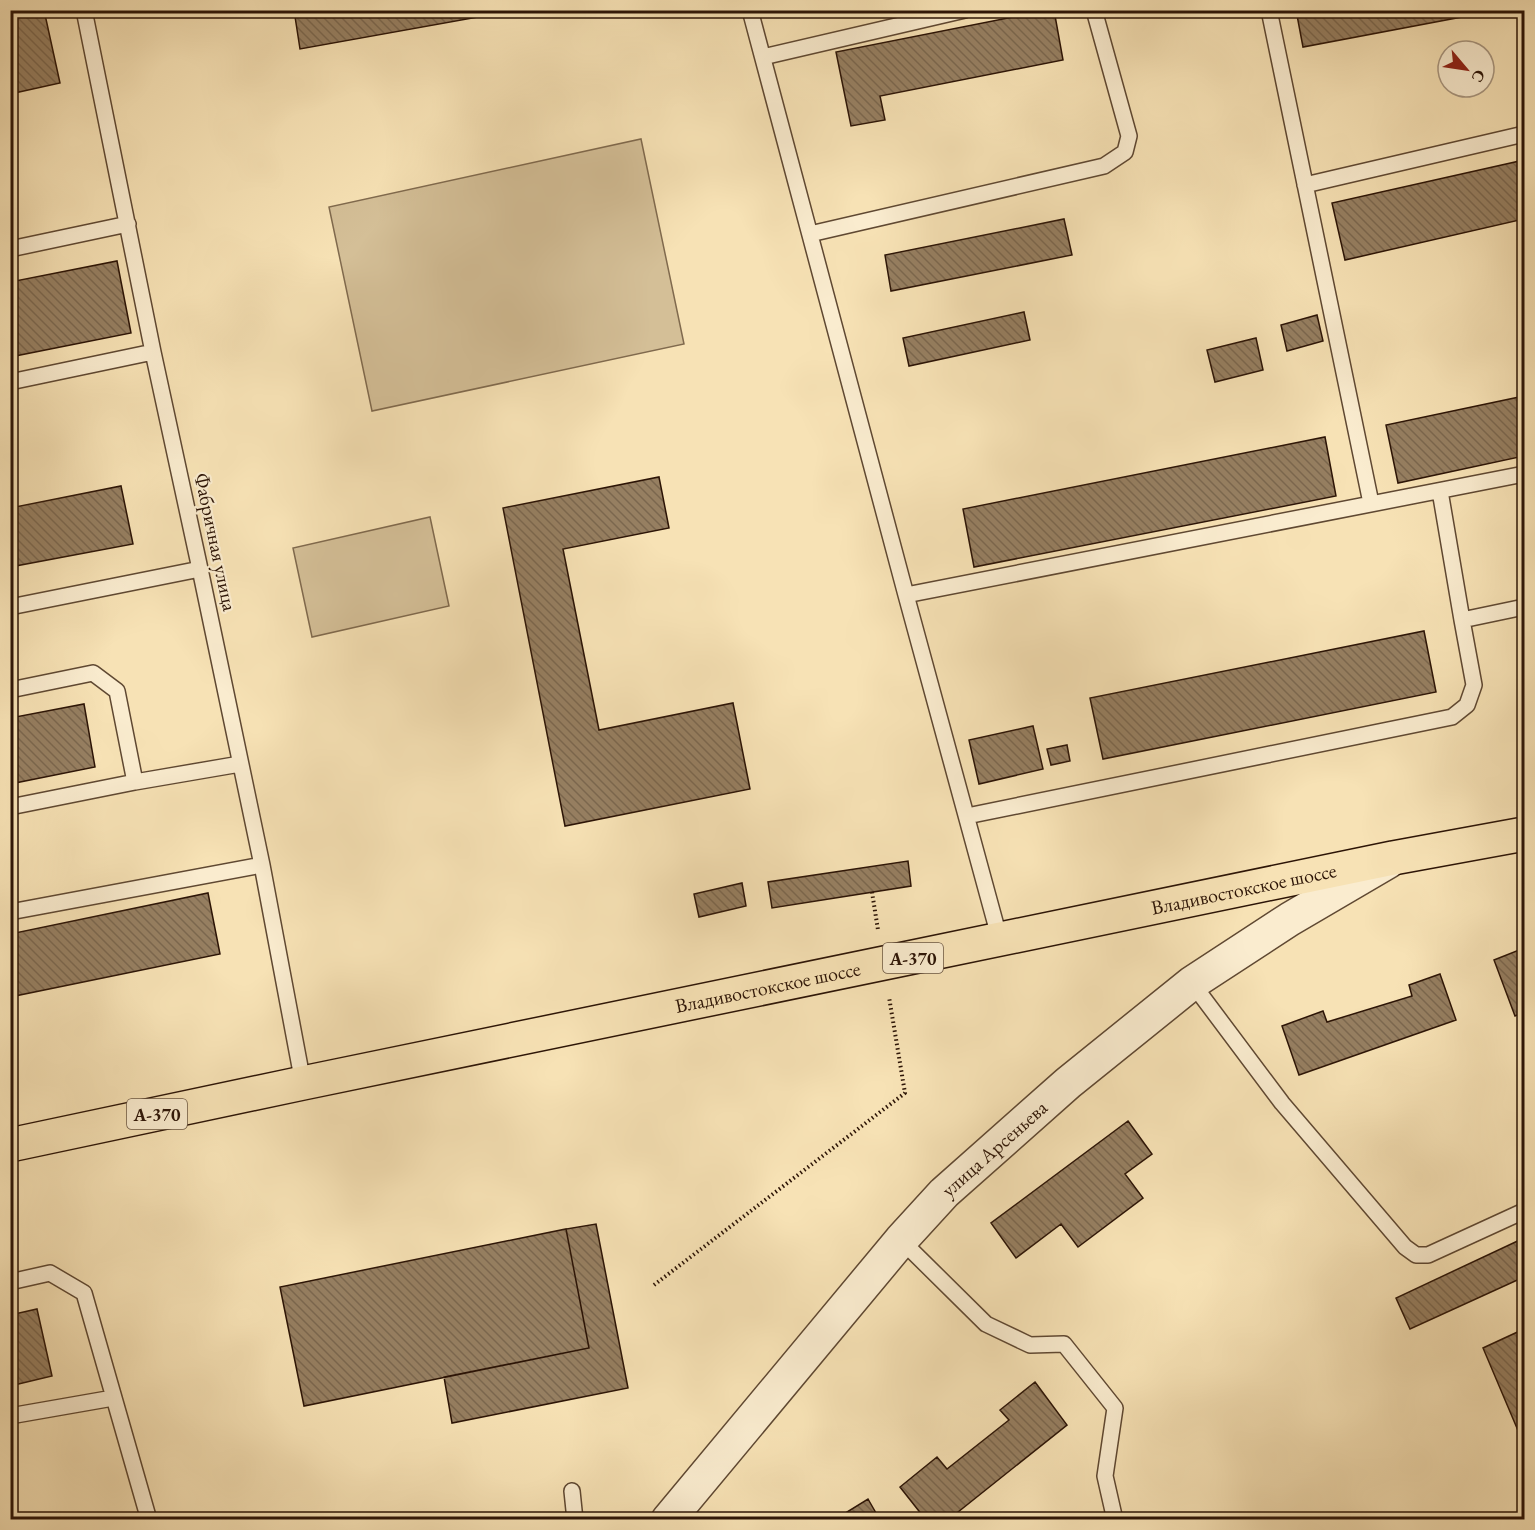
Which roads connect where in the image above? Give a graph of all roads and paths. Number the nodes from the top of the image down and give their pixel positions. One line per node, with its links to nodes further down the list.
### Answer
1 (84, 10): 9 (lane, Фабричная улица)
2 (750, 10): 6 (lane)
3 (965, 10): 6 (lane)
4 (1094, 10): 10 (lane)
5 (1269, 10): 8 (lane)
6 (763, 57): 10 (lane)
7 (1524, 134): 8 (lane)
8 (1305, 185): 16 (lane)
9 (128, 225): 11 (lane); 12 (lane, Фабричная улица)
10 (810, 234): 18 (lane)
11 (10, 249)
12 (153, 352): 13 (lane); 17 (lane, Фабричная улица)
13 (10, 382)
14 (1524, 474): 15 (lane)
15 (1440, 491): 16 (lane); 21 (lane)
16 (1371, 503): 18 (lane)
17 (200, 569): 19 (lane); 23 (lane, Фабричная улица)
18 (906, 595): 26 (lane)
19 (10, 607)
20 (1524, 607): 21 (lane)
21 (1462, 620): 26 (lane)
22 (10, 690): 24 (lane)
23 (240, 764): 24 (lane); 29 (lane, Фабричная улица)
24 (135, 782): 25 (lane)
25 (10, 807)
26 (967, 816): 31 (lane)
27 (1524, 834): 28 (highway, Владивостокское шоссе / А-370)
28 (1393, 858): 31 (highway, Владивостокское шоссе / А-370); 32 (street, улица Арсеньева)
29 (262, 865): 30 (lane); 33 (lane, Фабричная улица)
30 (10, 912)
31 (1000, 940): 33 (highway, Владивостокское шоссе / А-370)
32 (1192, 983): 36 (lane); 37 (street, улица Арсеньева)
33 (303, 1083): 35 (highway, Владивостокское шоссе / А-370)
34 (905, 1093): 39 (path)
35 (10, 1145)
36 (1524, 1211)
37 (901, 1240): 45 (street, улица Арсеньева); 46 (lane)
38 (10, 1282): 40 (lane)
39 (654, 1285)
40 (112, 1398): 41 (lane); 43 (lane)
41 (10, 1416)
42 (572, 1491): 44 (lane)
43 (149, 1520)
44 (574, 1520)
45 (668, 1520)
46 (1115, 1520)

